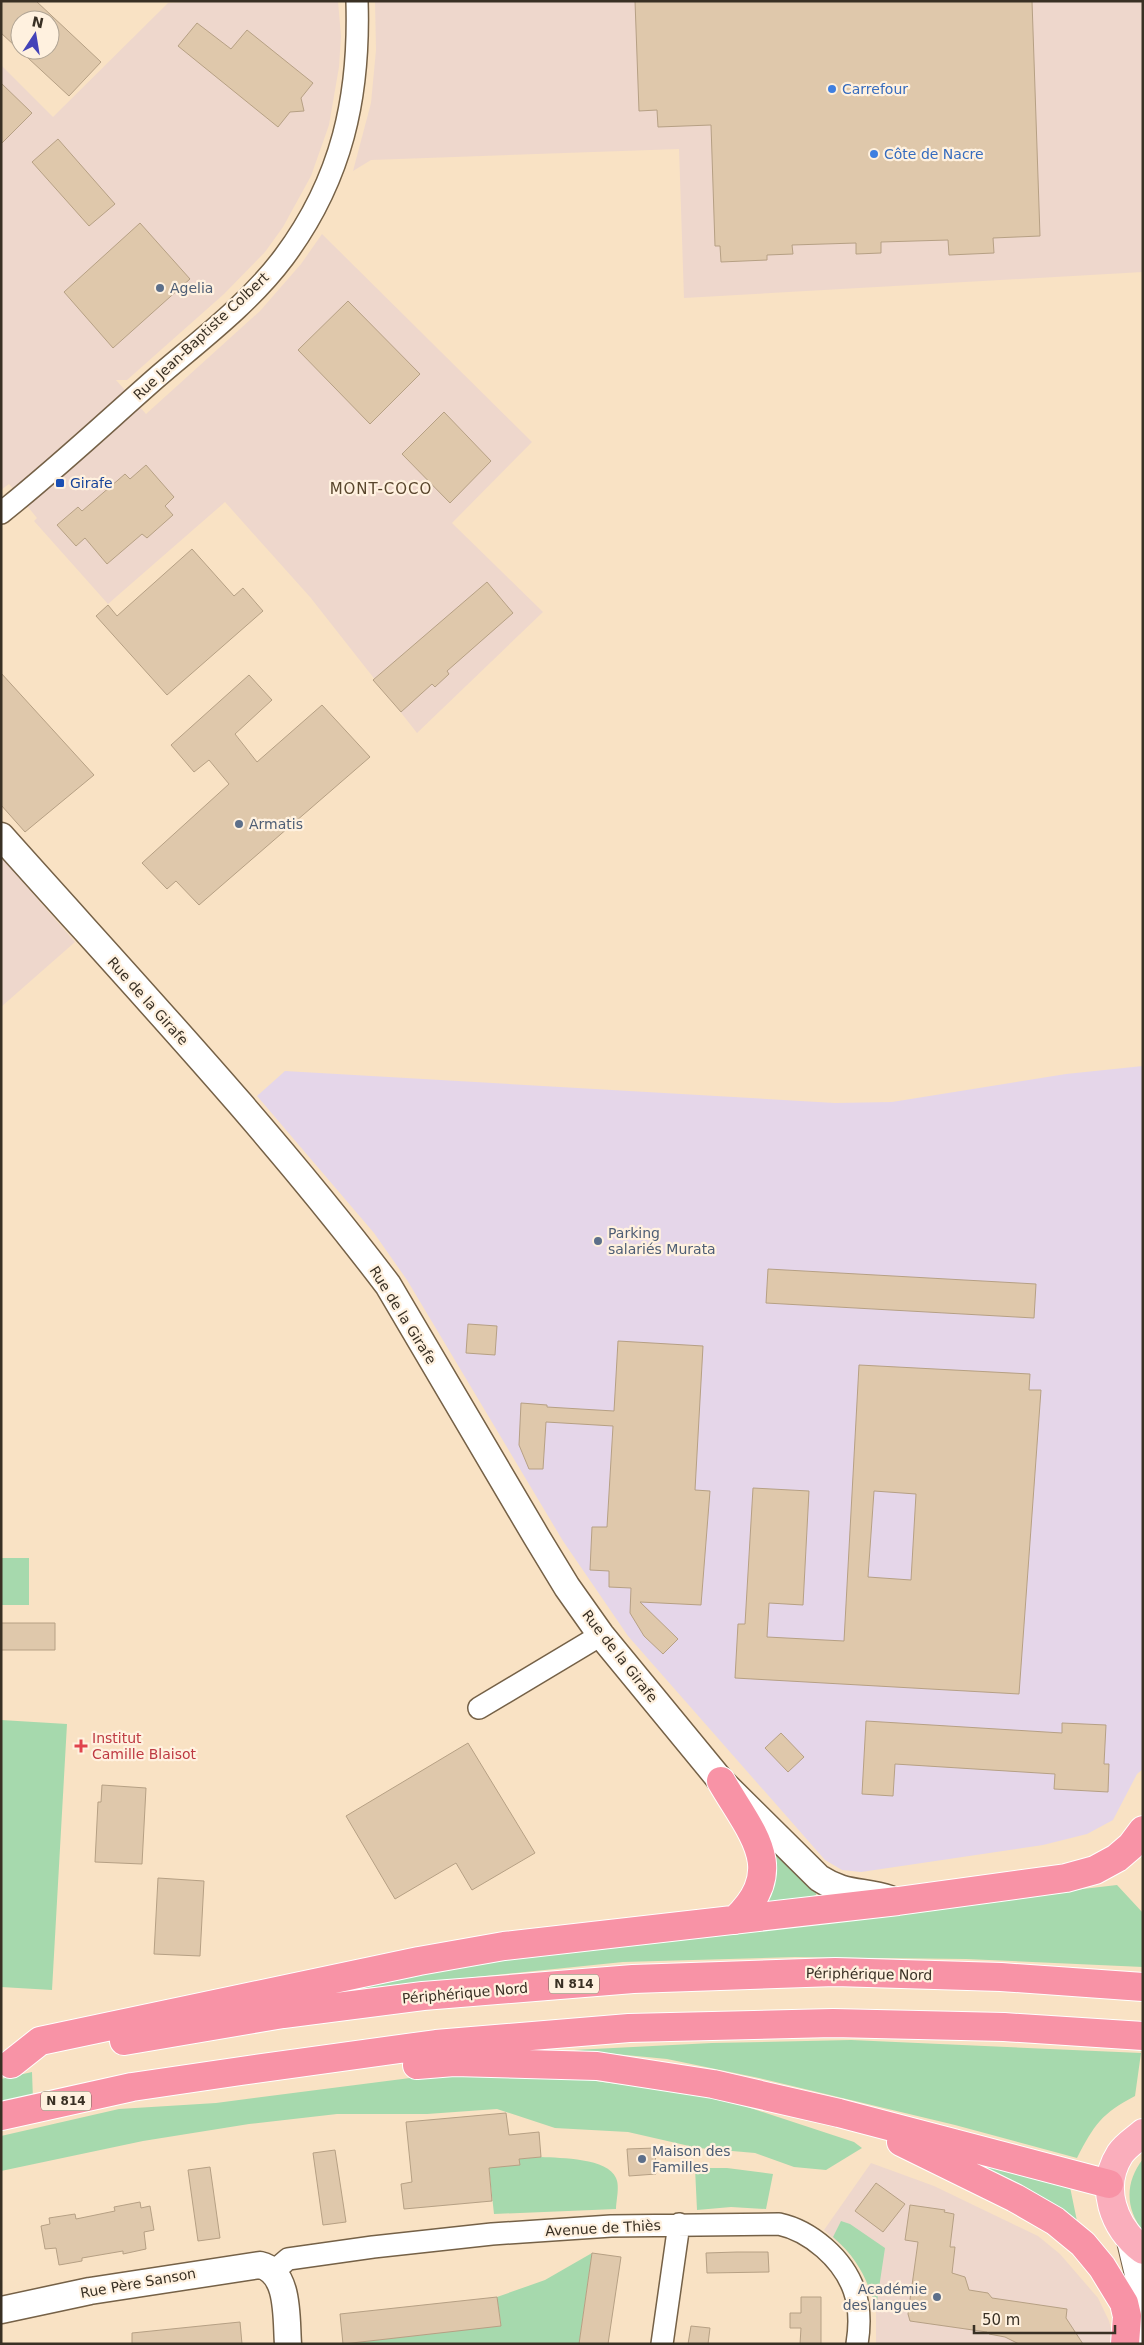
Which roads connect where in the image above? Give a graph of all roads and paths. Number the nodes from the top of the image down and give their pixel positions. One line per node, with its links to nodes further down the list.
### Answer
1 (357, 1): 2 (street, Rue Jean-Baptiste Colbert)
2 (1, 513)
3 (1, 836): 4 (street, Rue de la Girafe)
4 (601, 1636): 5 (street); 6 (street, Rue de la Girafe)
5 (479, 1708)
6 (722, 1781): 8 (street, Rue de la Girafe); 9 (highway)
7 (1143, 1830): 8 (highway)
8 (898, 1901): 9 (highway)
9 (735, 1920): 12 (highway)
10 (1143, 1987): 12 (highway, Périphérique Nord / N 814)
11 (1143, 2036): 13 (highway, N 814)
12 (6, 2065)
13 (241, 2071): 14 (highway); 15 (highway, N 814)
14 (839, 2113): 17 (highway); 25 (highway)
15 (1, 2116)
16 (1143, 2133): 17 (main road)
17 (1109, 2184): 19 (main road)
18 (679, 2224): 20 (street, Avenue de Thiès); 23 (street); 24 (street, Avenue de Thiès)
19 (1137, 2246): 26 (main road)
20 (274, 2271): 21 (street, Rue Père Sanson); 22 (street)
21 (1, 2310)
22 (288, 2344)
23 (662, 2344)
24 (857, 2344)
25 (1126, 2344)
26 (1139, 2344)

